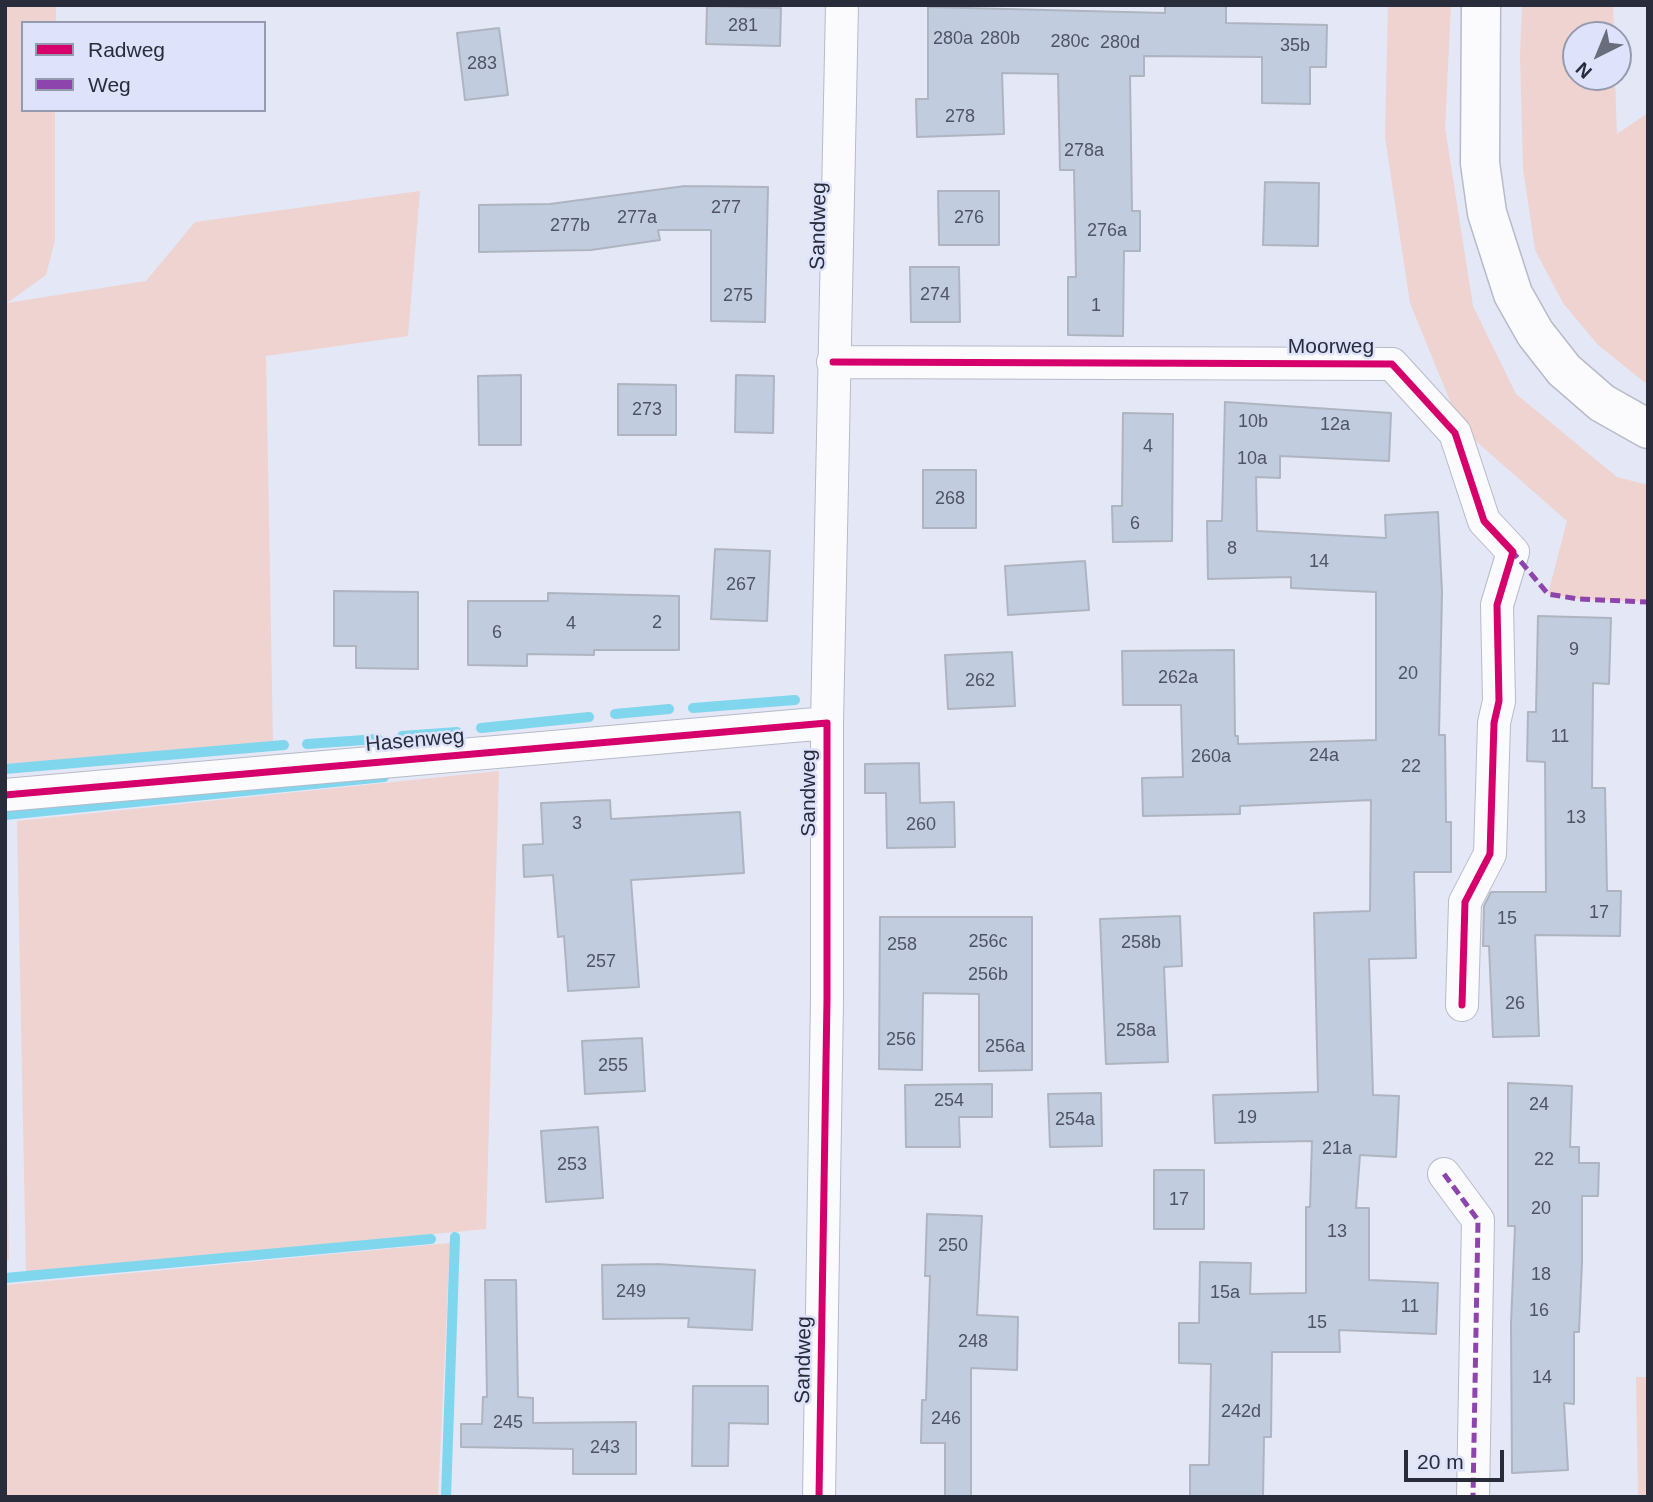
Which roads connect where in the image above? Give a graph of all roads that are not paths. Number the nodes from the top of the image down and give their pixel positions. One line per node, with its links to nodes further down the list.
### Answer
1 (842, 5): 3 (street, Sandweg)
2 (1481, 5): 4 (highway)
3 (833, 362): 5 (street, Sandweg); 7 (street, Moorweg)
4 (1648, 429)
5 (827, 723): 6 (street, Hasenweg); 9 (street, Sandweg)
6 (5, 795)
7 (1462, 1005)
8 (1444, 1174): 10 (street)
9 (818, 1497)
10 (1473, 1497)

